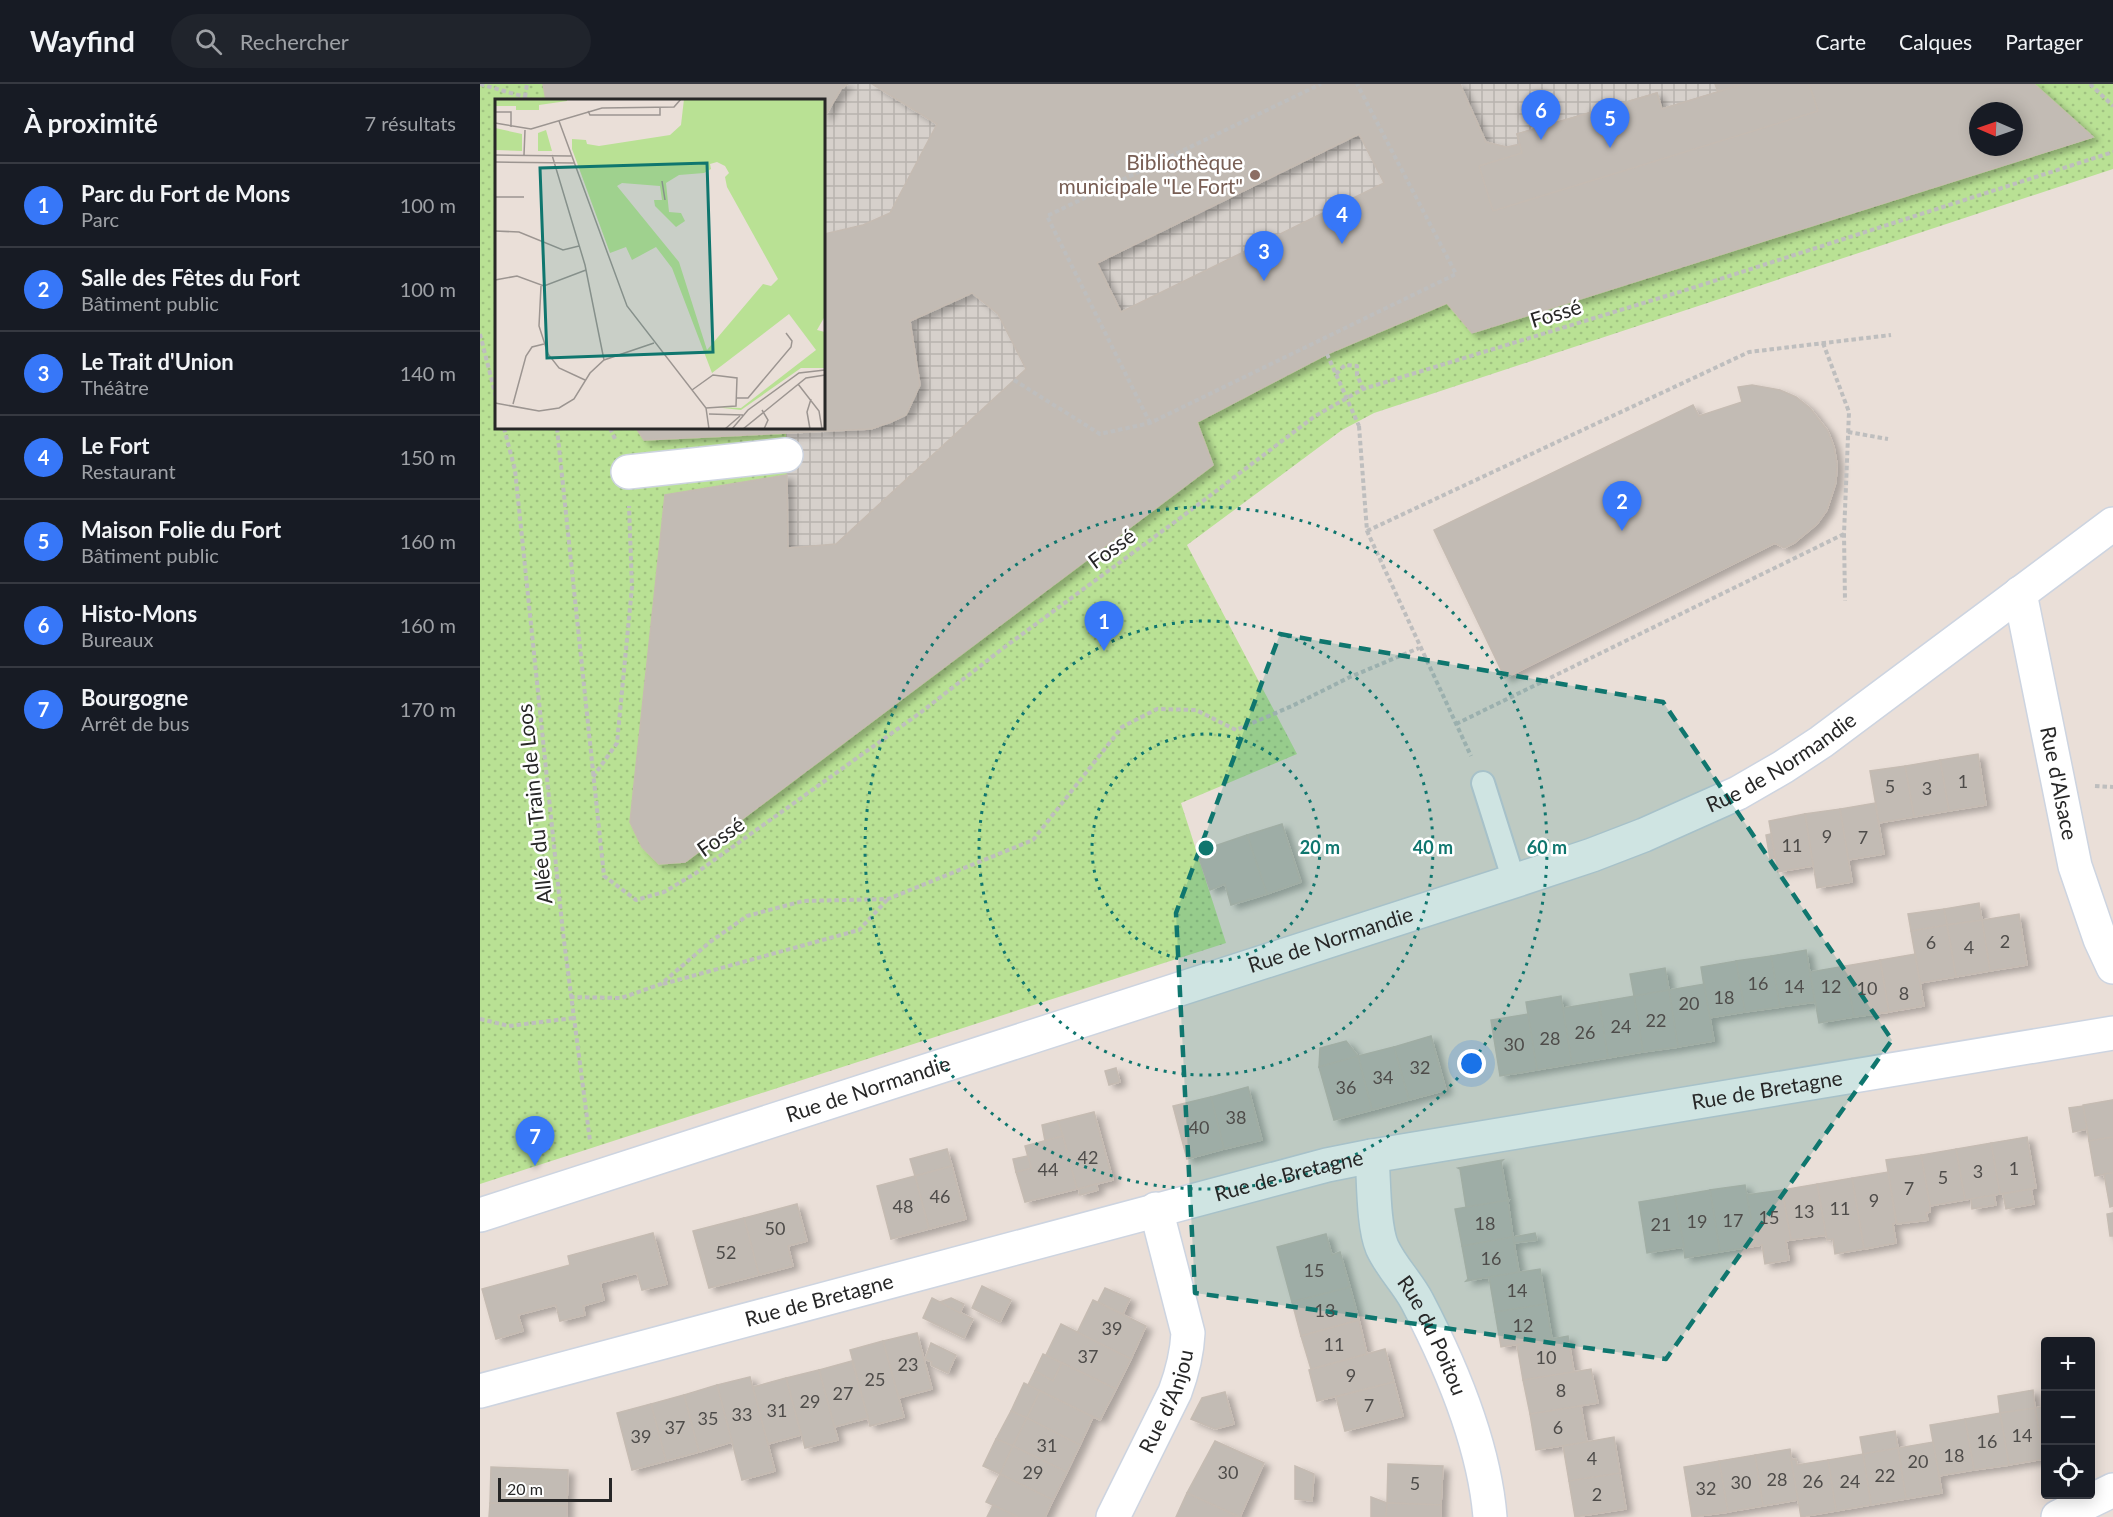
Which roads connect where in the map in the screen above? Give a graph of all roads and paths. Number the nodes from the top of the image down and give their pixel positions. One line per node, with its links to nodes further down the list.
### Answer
1 (480, 84): 6 (path)
2 (527, 84): 6 (path)
3 (1321, 84): 17 (path)
4 (1357, 84): 17 (path)
5 (2090, 84): 7 (path)
6 (526, 99)
7 (2113, 106)
8 (2113, 152): 15 (path, Fossé)
9 (480, 333): 16 (path)
10 (1891, 335): 11 (path)
11 (1823, 343): 20 (path); 25 (path)
12 (1327, 354): 13 (path, bridge)
13 (1336, 374): 15 (path); 25 (path, bridge)
14 (1014, 380): 17 (path)
15 (1363, 389): 31 (path, Fossé)
16 (495, 393)
17 (1150, 423)
18 (504, 429): 37 (path, Allée du Train de Loos)
19 (557, 429): 31 (path, Fossé)
20 (1848, 432): 21 (path); 26 (path)
21 (1888, 439)
22 (786, 455): 23 (street)
23 (628, 472): 31 (path)
24 (2113, 524): 27 (street, Rue de Normandie)
25 (1367, 531): 29 (path)
26 (1845, 534): 28 (path); 30 (path)
27 (2020, 592): 33 (street, Rue de Normandie); 35 (street, Rue d'Alsace)
28 (1845, 601)
29 (1419, 648): 30 (path); 34 (path)
30 (1456, 724): 32 (path)
31 (593, 777)
32 (1483, 783): 33 (lane)
33 (1514, 881): 42 (street, Rue de Normandie)
34 (888, 899): 36 (path); 36 (path)
35 (2113, 966)
36 (661, 984): 37 (path)
37 (570, 997): 38 (path, Allée du Train de Loos)
38 (573, 1018): 39 (path); 42 (path, Allée du Train de Loos)
39 (480, 1019)
40 (2113, 1033): 41 (street, Rue de Bretagne)
41 (1372, 1156): 43 (street, Rue de Bretagne); 48 (street, Rue du Poitou)
42 (595, 1178): 44 (street, Rue de Normandie)
43 (1156, 1209): 45 (street, Rue de Bretagne); 47 (street, Rue d'Anjou)
44 (480, 1215)
45 (480, 1391)
46 (2113, 1490): 49 (street)
47 (1113, 1517)
48 (1490, 1517)
49 (2058, 1517)

